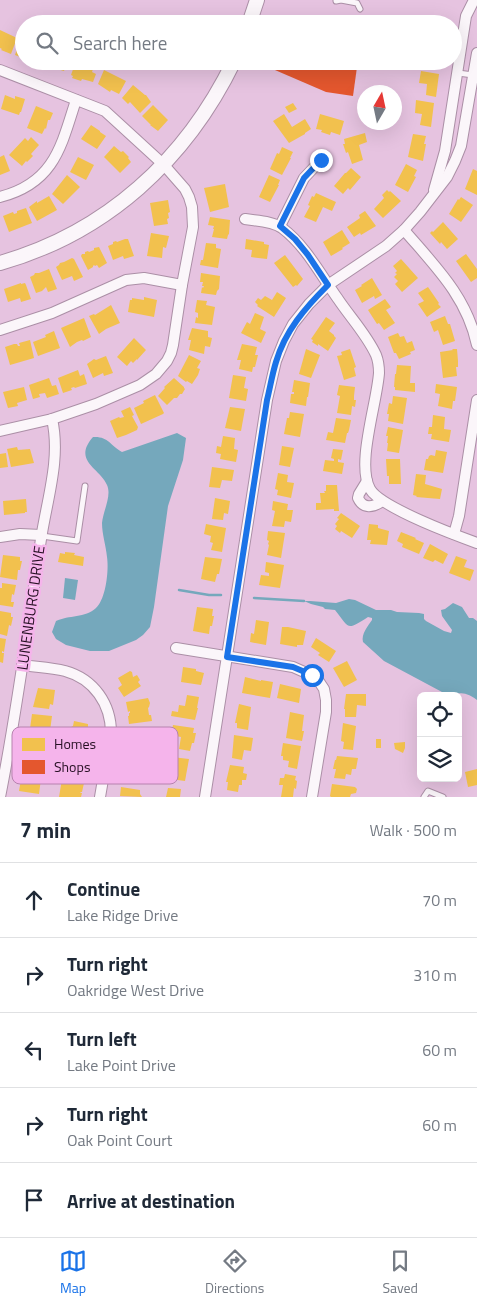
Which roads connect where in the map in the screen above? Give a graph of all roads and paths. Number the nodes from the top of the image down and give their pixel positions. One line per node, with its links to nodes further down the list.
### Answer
1 (257, 0): 5 (main road)
2 (474, 0): 6 (street)
3 (336, 1): 4 (lane)
4 (360, 9)
5 (252, 15)
6 (462, 44)
7 (477, 53): 12 (street)
8 (0, 70): 13 (street)
9 (229, 70): 17 (main road)
10 (458, 70): 11 (street)
11 (458, 73): 12 (lane); 14 (street)
12 (473, 75): 15 (street)
13 (76, 100): 17 (street); 19 (street)
14 (449, 130): 15 (lane); 18 (street)
15 (464, 132): 18 (street)
16 (321, 160): 21 (street)
17 (164, 165): 23 (main road); 24 (street)
18 (432, 196): 22 (street)
19 (0, 197)
20 (245, 219): 21 (street)
21 (280, 226): 25 (street)
22 (404, 230): 25 (street); 27 (street)
23 (0, 263)
24 (182, 285): 26 (street); 29 (street)
25 (328, 285): 31 (street); 39 (street)
26 (0, 330)
27 (477, 345)
28 (477, 400): 34 (street)
29 (52, 419): 30 (street); 35 (street, LUNENBURG DRIVE)
30 (0, 431)
31 (367, 481): 33 (street); 33 (street)
32 (85, 486): 35 (lane)
33 (382, 501): 34 (street)
34 (454, 534): 37 (street)
35 (41, 535): 36 (street); 40 (street, LUNENBURG DRIVE)
36 (0, 537)
37 (477, 543)
38 (176, 648): 39 (street)
39 (227, 657): 45 (street); 46 (street)
40 (22, 665): 41 (street); 43 (street, LUNENBURG DRIVE)
41 (111, 727)
42 (102, 784): 44 (street)
43 (0, 797)
44 (100, 797)
45 (205, 797)
46 (312, 797)
47 (424, 797): 48 (lane)
48 (443, 797)

